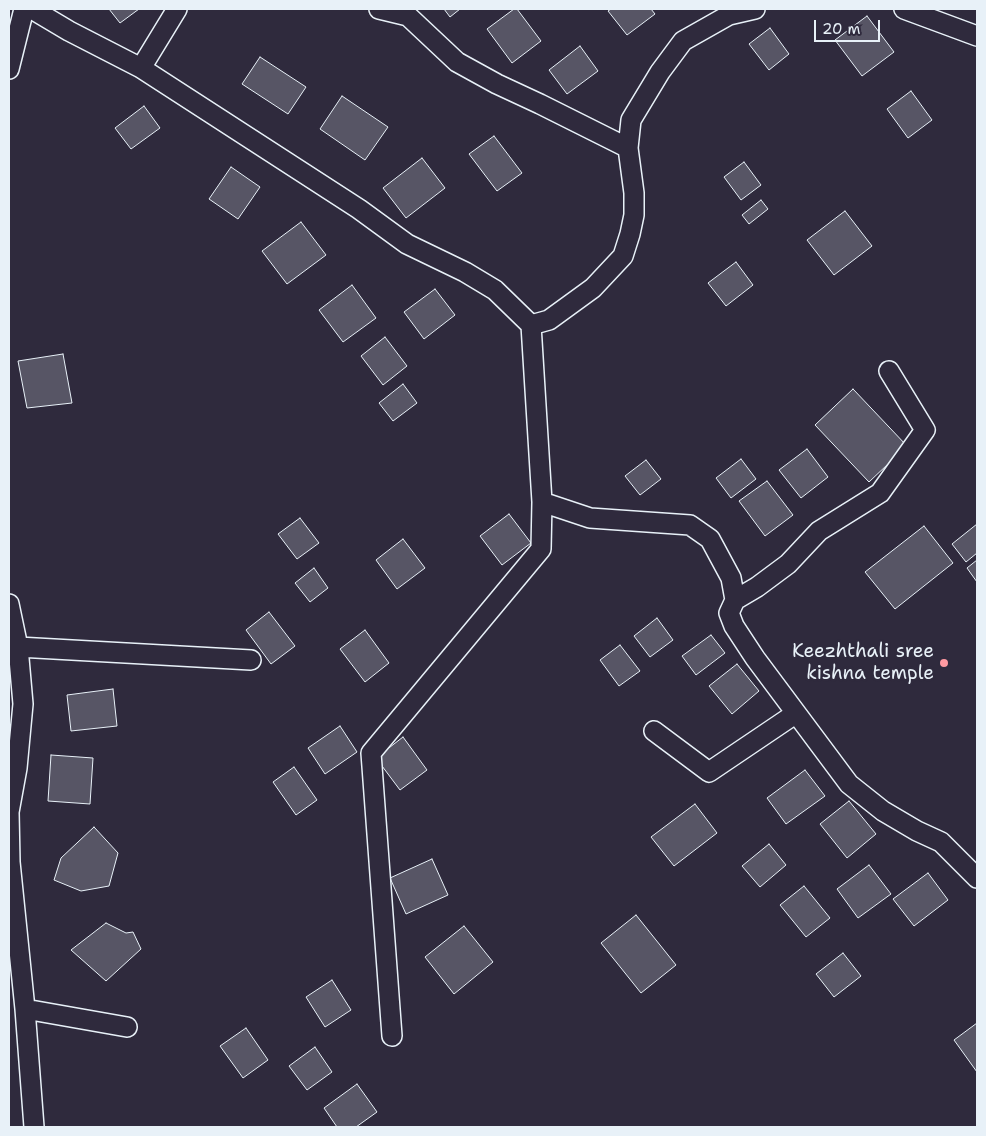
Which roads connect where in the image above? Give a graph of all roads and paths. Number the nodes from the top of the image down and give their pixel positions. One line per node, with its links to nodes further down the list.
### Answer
1 (24, 9): 9 (street)
2 (32, 9): 8 (street)
3 (177, 9): 8 (street)
4 (379, 9): 10 (street)
5 (755, 9): 10 (street)
6 (904, 9): 7 (street)
7 (977, 36)
8 (141, 68): 11 (street)
9 (9, 70)
10 (628, 148): 11 (street)
11 (530, 325): 13 (street)
12 (890, 371): 14 (street)
13 (542, 502): 14 (street); 23 (street)
14 (735, 600): 18 (street)
15 (9, 604): 16 (street)
16 (18, 647): 17 (street); 21 (street)
17 (251, 660)
18 (795, 714): 19 (street); 20 (street)
19 (654, 731)
20 (977, 878)
21 (25, 1009): 22 (street); 24 (street)
22 (127, 1027)
23 (392, 1036)
24 (34, 1127)

